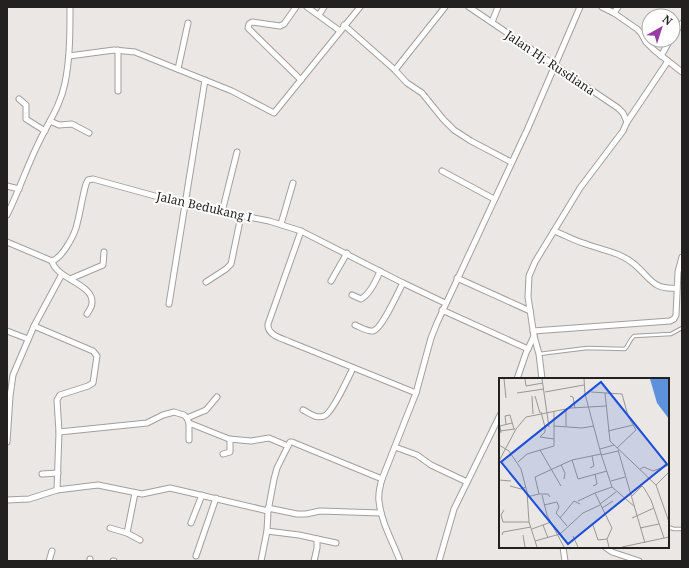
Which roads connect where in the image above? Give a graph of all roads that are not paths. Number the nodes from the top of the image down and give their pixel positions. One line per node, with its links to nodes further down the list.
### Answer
1 (70, 7): 20 (street)
2 (296, 7): 28 (street)
3 (307, 7): 13 (street)
4 (324, 7): 13 (street)
5 (360, 7): 16 (street)
6 (445, 7): 25 (street)
7 (469, 7): 14 (street, Jalan Hj. Rusdiana)
8 (498, 7): 14 (street)
9 (580, 7): 23 (street)
10 (602, 7): 12 (street)
11 (618, 7): 12 (street)
12 (614, 13): 21 (street)
13 (319, 15): 17 (street)
14 (492, 22): 23 (street, Jalan Hj. Rusdiana)
15 (188, 23): 24 (street)
16 (344, 25): 17 (street); 25 (street)
17 (340, 31): 28 (street)
18 (666, 48): 21 (street)
19 (118, 50): 20 (street); 24 (street); 29 (street)
20 (69, 56): 31 (street)
21 (661, 56): 22 (street)
22 (668, 61): 26 (street); 32 (street)
23 (554, 65): 32 (street, Jalan Hj. Rusdiana); 36 (street)
24 (178, 69): 27 (street)
25 (395, 70): 36 (street)
26 (682, 72)
27 (205, 80): 28 (street); 42 (street)
28 (301, 80)
29 (118, 91)
30 (19, 99): 33 (street)
31 (50, 121): 33 (street); 34 (street)
32 (627, 122): 48 (street)
33 (45, 131): 40 (street)
34 (89, 133)
35 (236, 152): 43 (street)
36 (511, 162): 41 (street)
37 (442, 171): 41 (street)
38 (293, 183): 46 (street)
39 (7, 186): 40 (street)
40 (19, 189): 44 (street)
41 (494, 200): 56 (street)
42 (184, 204): 43 (street, Jalan Bedukang I); 53 (street, Jalan Bedukang I); 64 (street)
43 (222, 212): 45 (street, Jalan Bedukang I)
44 (7, 215)
45 (241, 216): 46 (street, Jalan Bedukang I); 59 (street)
46 (281, 224): 47 (street, Jalan Bedukang I)
47 (301, 231): 51 (street, Jalan Bedukang I); 76 (street)
48 (554, 231): 61 (street); 66 (street)
49 (7, 242): 53 (street)
50 (104, 252): 57 (street)
51 (347, 254): 54 (street, Jalan Bedukang I); 58 (street)
52 (682, 257): 61 (street)
53 (52, 262): 55 (street)
54 (380, 272): 60 (street, Jalan Bedukang I); 62 (street)
55 (62, 274): 57 (street); 69 (street)
56 (457, 278): 63 (street); 66 (street)
57 (70, 279): 67 (street)
58 (331, 281)
59 (206, 282)
60 (402, 283): 63 (street, Jalan Bedukang I); 68 (street)
61 (677, 288): 72 (street)
62 (352, 295)
63 (445, 303): 65 (street)
64 (169, 304)
65 (442, 310): 74 (street); 79 (street)
66 (530, 311): 72 (street)
67 (87, 314)
68 (355, 325)
69 (34, 326): 73 (street); 85 (street)
70 (682, 328): 75 (lane)
71 (7, 331): 73 (street)
72 (534, 334): 74 (street); 75 (street)
73 (28, 339): 83 (street)
74 (528, 349): 77 (street)
75 (539, 354): 78 (street)
76 (353, 368): 79 (street); 81 (street)
77 (517, 378)
78 (542, 378)
79 (416, 393): 90 (street)
80 (217, 397): 84 (street)
81 (303, 410)
82 (499, 417): 95 (street)
83 (8, 418): 88 (street)
84 (188, 421): 85 (street); 86 (street); 87 (street)
85 (60, 432): 92 (street)
86 (230, 439): 89 (street); 91 (street)
87 (189, 440)
88 (7, 442)
89 (288, 446): 94 (street); 101 (street)
90 (395, 447): 94 (street); 95 (street)
91 (223, 454)
92 (58, 473): 93 (street); 96 (street)
93 (42, 474)
94 (382, 479): 102 (street)
95 (467, 482): 120 (street)
96 (57, 490): 97 (street); 100 (street)
97 (135, 493): 98 (street); 108 (street)
98 (202, 494): 99 (street); 103 (street)
99 (216, 498): 101 (street); 115 (street)
100 (7, 500)
101 (268, 509): 102 (street); 107 (street)
102 (381, 513): 119 (street)
103 (191, 523)
104 (669, 527): 106 (lane)
105 (110, 528): 108 (street)
106 (682, 529)
107 (267, 531): 109 (street); 117 (street)
108 (127, 533): 110 (street)
109 (317, 539): 111 (street); 118 (street)
110 (140, 540)
111 (336, 543)
112 (563, 548): 121 (street)
113 (606, 548): 122 (street)
114 (52, 551): 116 (street)
115 (196, 556)
116 (49, 561)
117 (261, 561)
118 (314, 561)
119 (400, 561)
120 (439, 561)
121 (565, 561)
122 (639, 561)

